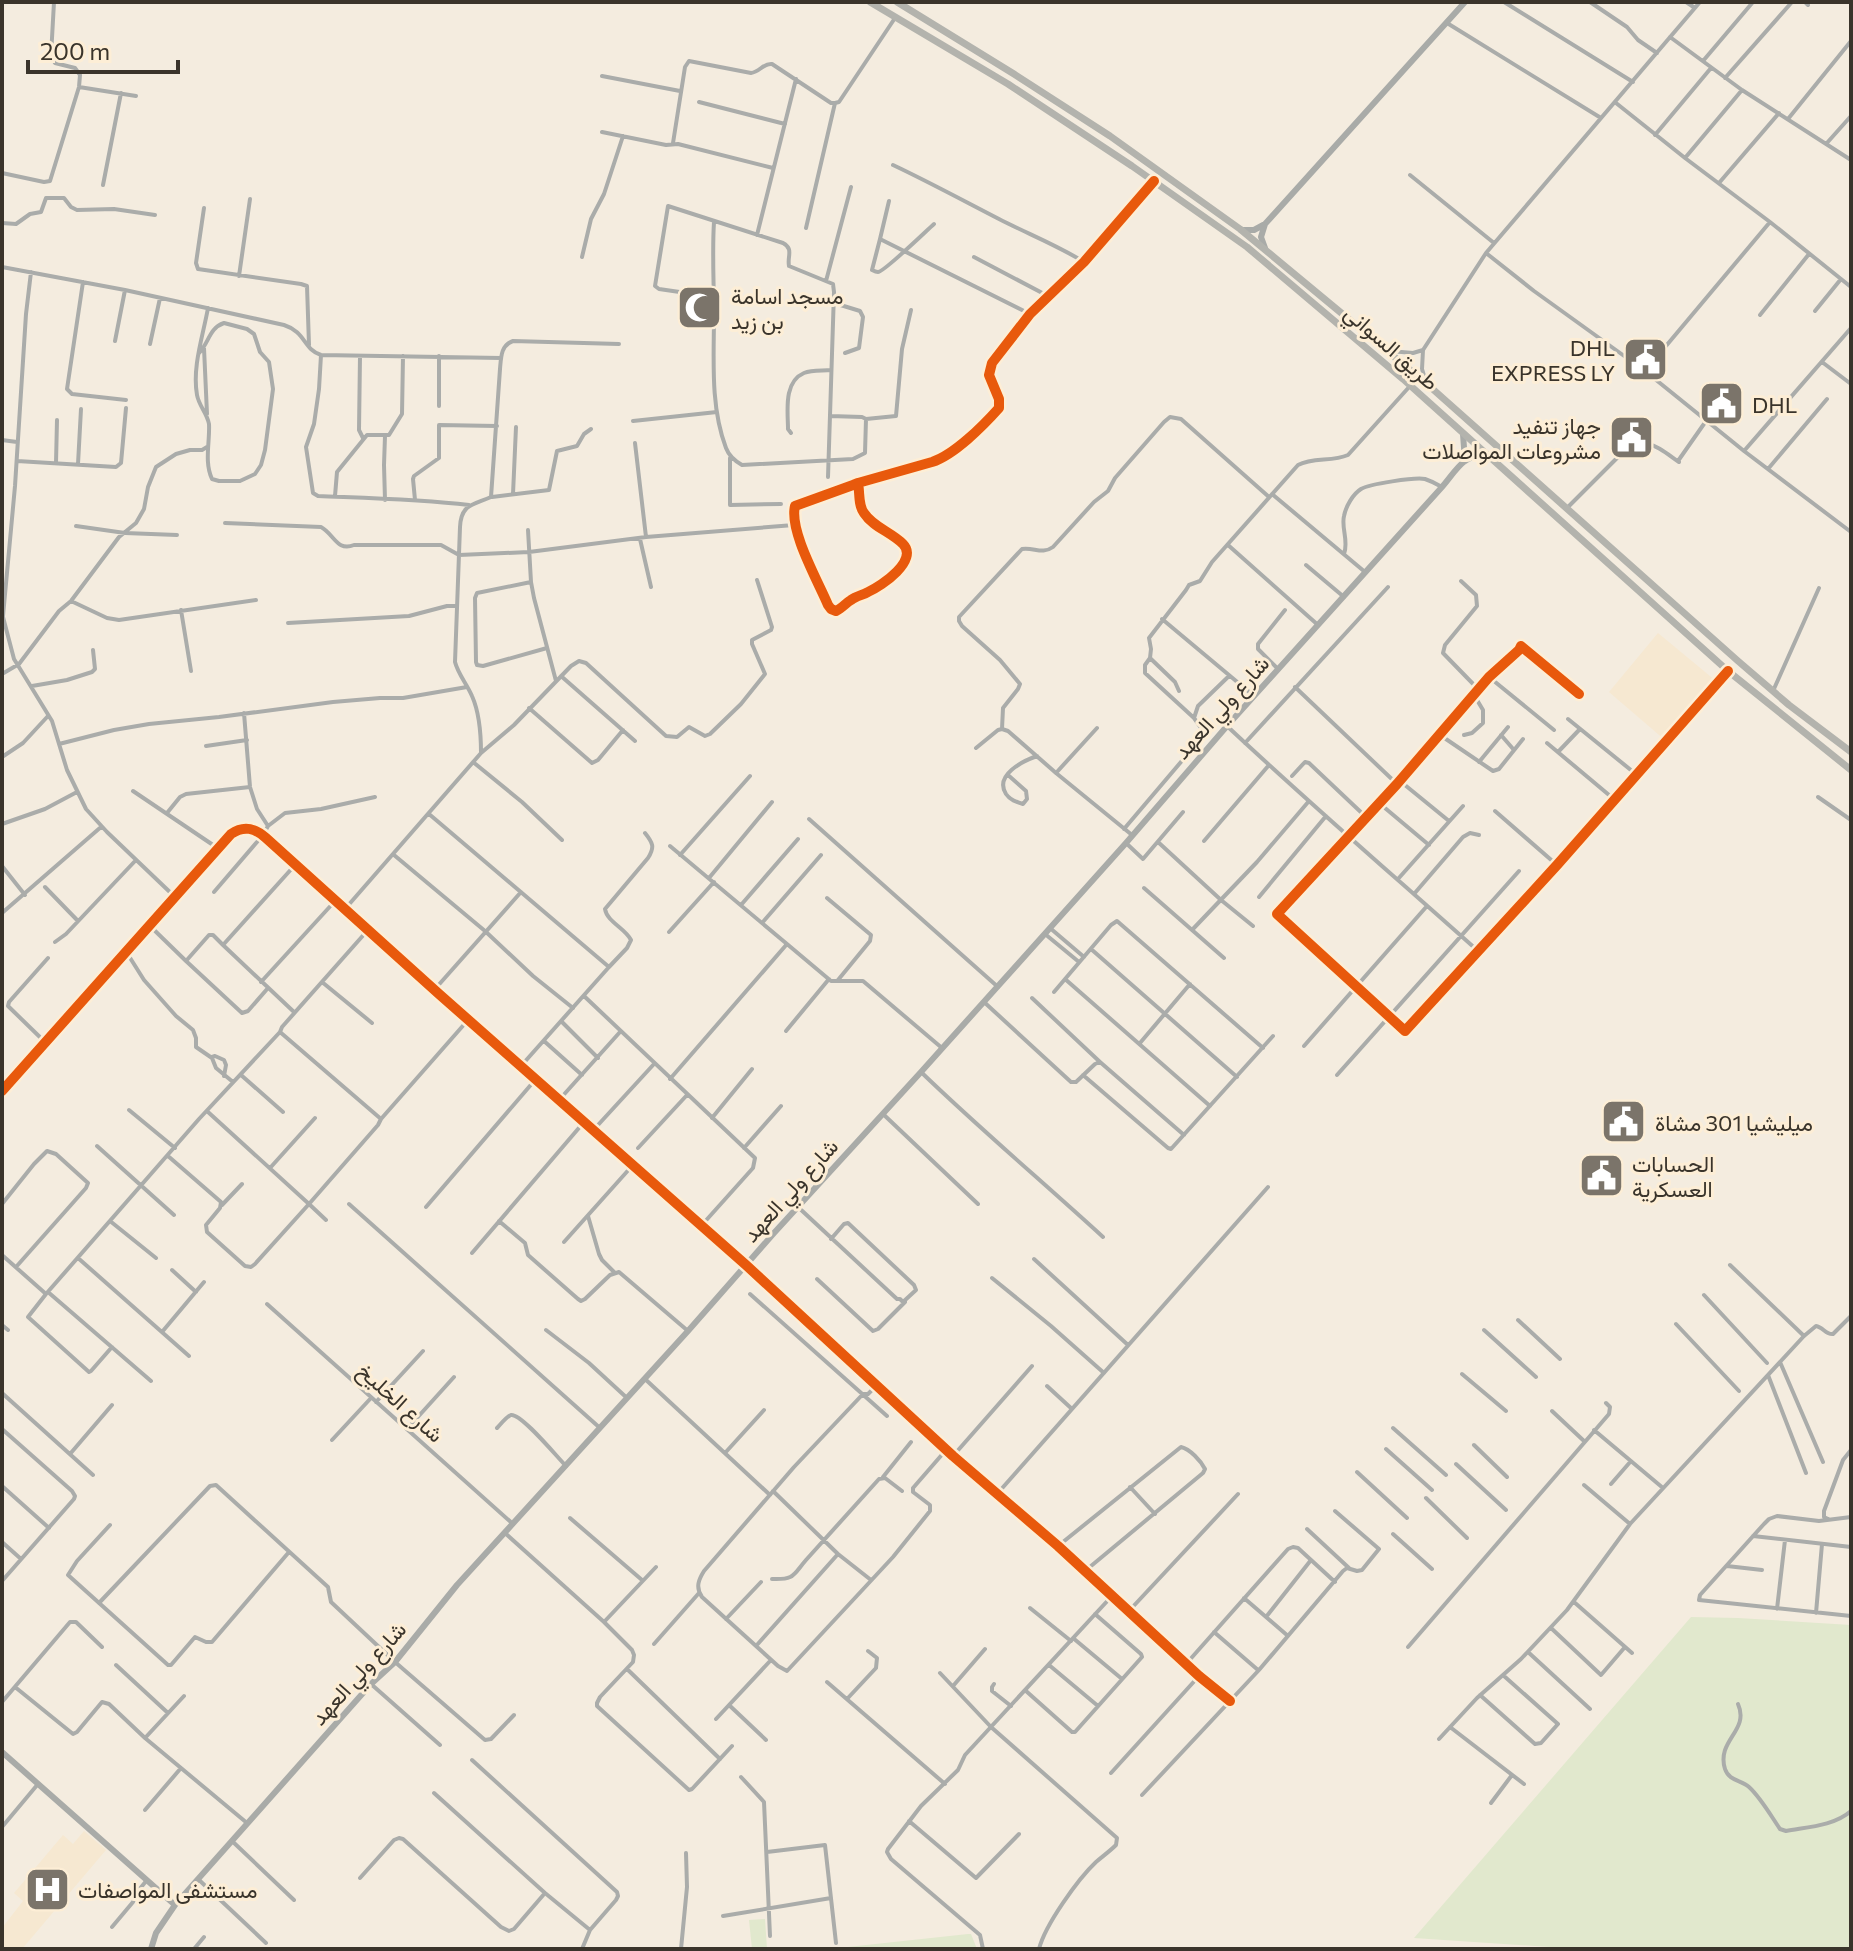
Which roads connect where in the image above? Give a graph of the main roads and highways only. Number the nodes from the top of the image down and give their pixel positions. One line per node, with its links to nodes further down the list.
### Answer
1 (870, 2): 7 (highway, طريق السواني)
2 (897, 2): 5 (highway, طريق السواني)
3 (1465, 2): 4 (main road)
4 (1265, 224): 5 (main road); 6 (main road)
5 (1240, 229): 6 (highway, طريق السواني)
6 (1266, 251): 10 (highway, طريق السواني)
7 (1463, 434): 8 (highway, طريق السواني); 9 (main road)
8 (1486, 455): 9 (main road); 11 (highway, طريق السواني)
9 (1465, 461): 14 (main road, شارع ولي العهد)
10 (1850, 752): 11 (highway)
11 (1843, 764): 12 (highway, طريق السواني)
12 (1851, 770)
13 (2, 1091): 14 (main road)
14 (746, 1265): 16 (main road, شارع ولي العهد)
15 (2, 1752): 16 (main road)
16 (175, 1905): 17 (main road, شارع ولي العهد)
17 (154, 1947)

